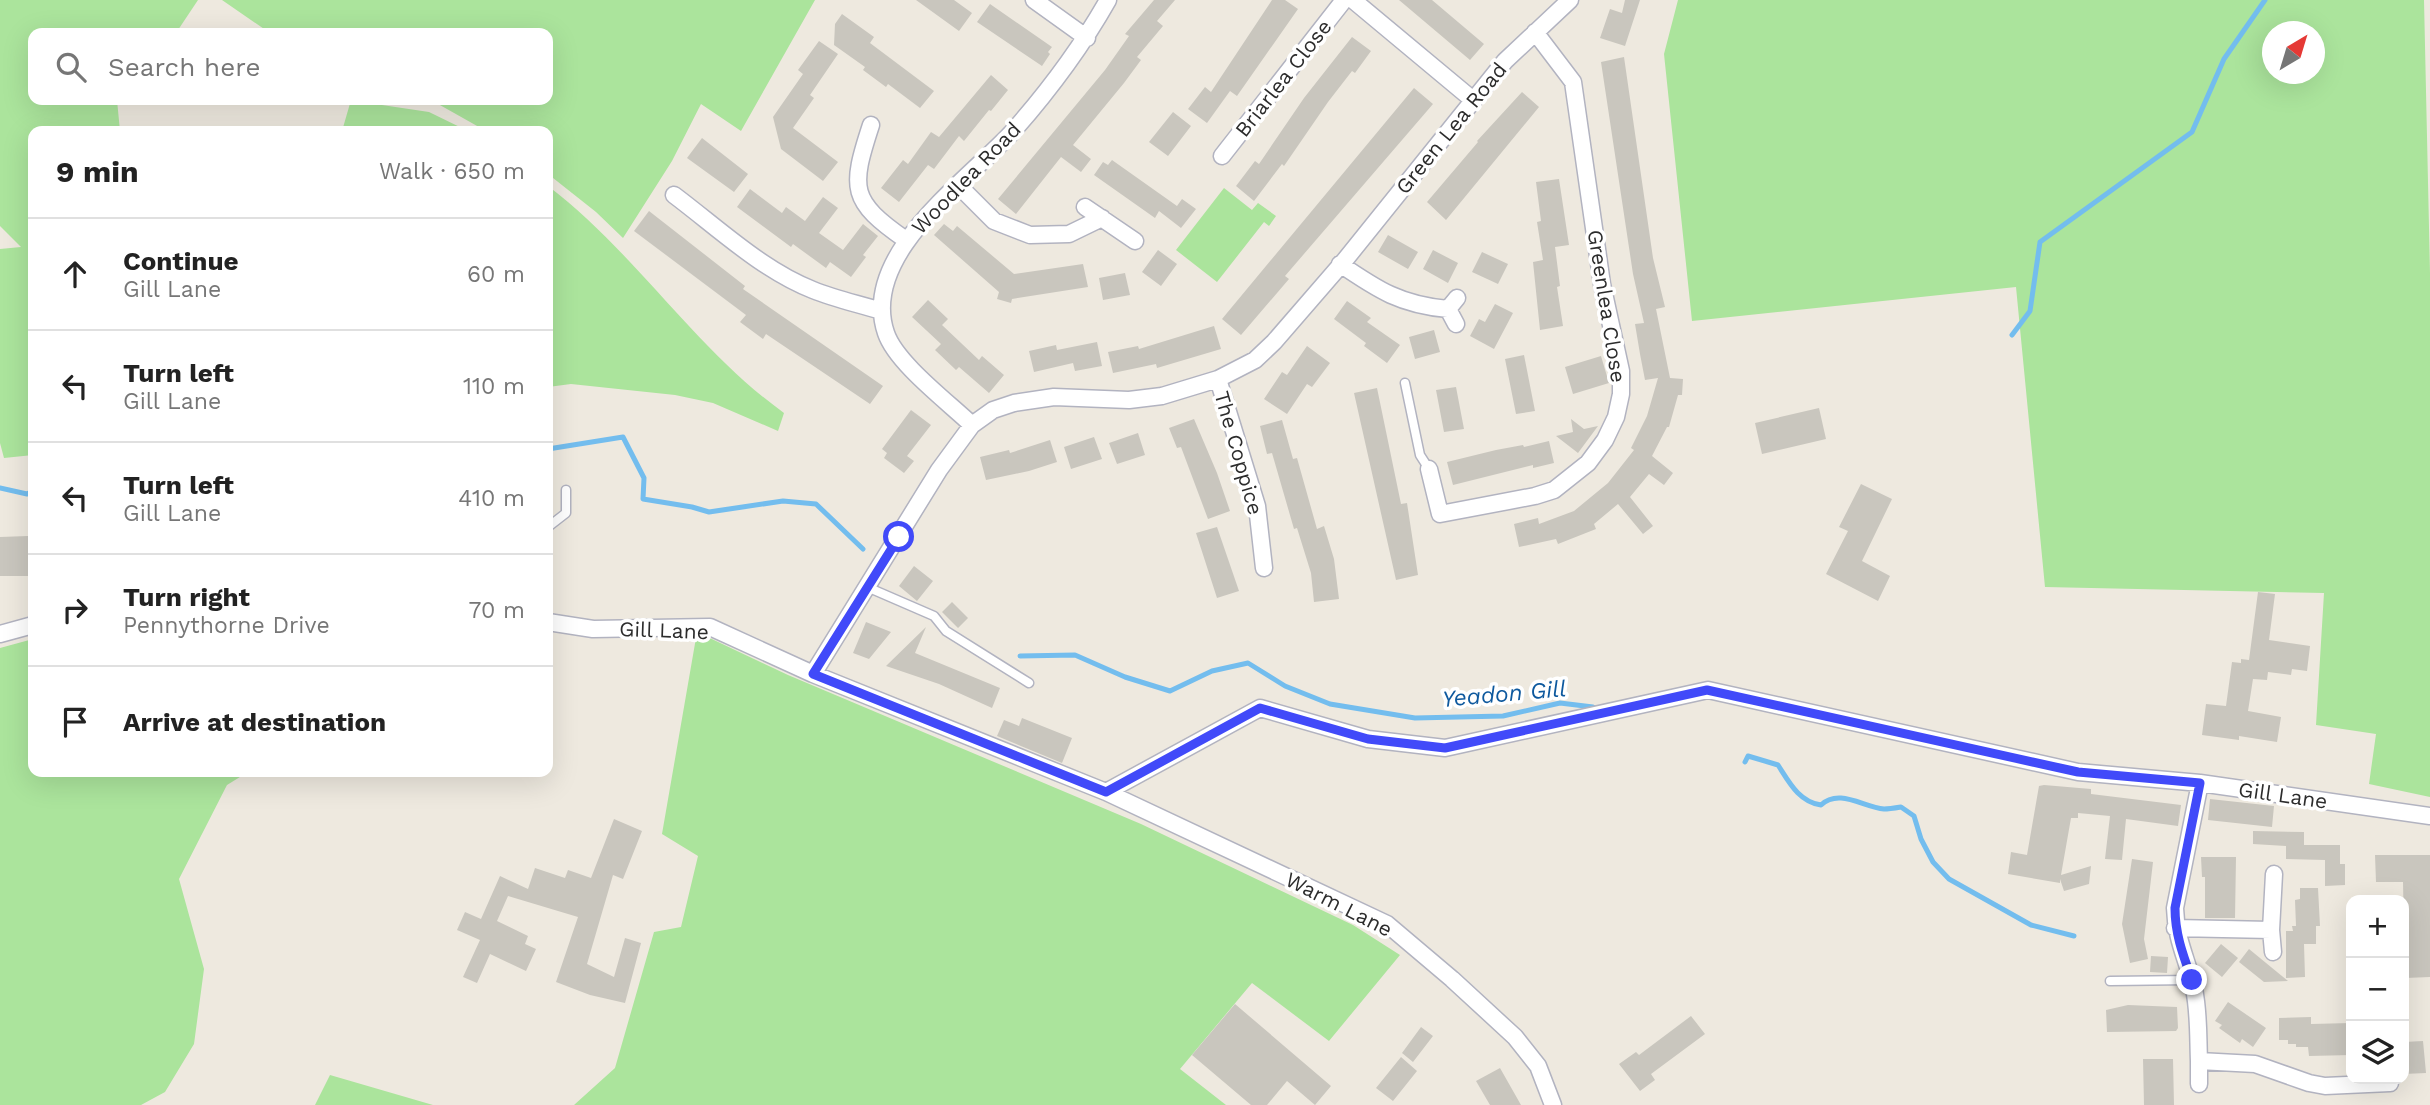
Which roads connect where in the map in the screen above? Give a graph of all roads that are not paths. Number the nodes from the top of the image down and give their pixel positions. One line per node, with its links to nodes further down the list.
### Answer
1 (1034, 0): 7 (street)
2 (1108, 0): 7 (street, Woodlea Road)
3 (1344, 0): 10 (street, Briarlea Close)
4 (1353, 0): 8 (street)
5 (1570, 0): 6 (street, Green Lea Road)
6 (1535, 32): 8 (street, Green Lea Road); 23 (street, Greenlea Close)
7 (1087, 38): 11 (street, Woodlea Road)
8 (1473, 100): 17 (street, Green Lea Road)
9 (871, 125): 15 (street)
10 (1222, 156)
11 (959, 186): 14 (street); 15 (street, Woodlea Road)
12 (674, 195): 18 (street)
13 (1086, 207): 14 (street)
14 (1102, 218): 16 (street)
15 (906, 240): 18 (street, Woodlea Road)
16 (1135, 241)
17 (1340, 264): 19 (street); 20 (street, Green Lea Road)
18 (881, 311): 22 (street, Woodlea Road)
19 (1456, 324)
20 (1218, 379): 22 (street, Green Lea Road); 26 (street, The Coppice)
21 (1405, 383): 23 (lane)
22 (972, 425): 27 (street, Green Lea Road)
23 (1429, 469)
24 (566, 490): 25 (lane)
25 (553, 523)
26 (1264, 568)
27 (867, 587): 31 (street); 32 (lane)
28 (553, 623): 31 (street, Gill Lane)
29 (28, 626): 30 (street)
30 (0, 634)
31 (813, 674): 34 (street, Gill Lane)
32 (1029, 683)
33 (2200, 783): 34 (street, Gill Lane); 35 (street, Gill Lane); 37 (street)
34 (1106, 792): 45 (street, Warm Lane)
35 (2430, 816)
36 (2274, 874): 38 (street)
37 (2175, 928): 38 (street); 40 (street)
38 (2271, 930): 39 (street)
39 (2273, 952)
40 (2192, 980): 41 (lane); 42 (street)
41 (2110, 981)
42 (2199, 1061): 43 (street); 44 (street)
43 (2199, 1084)
44 (2346, 1084)
45 (1553, 1105)

